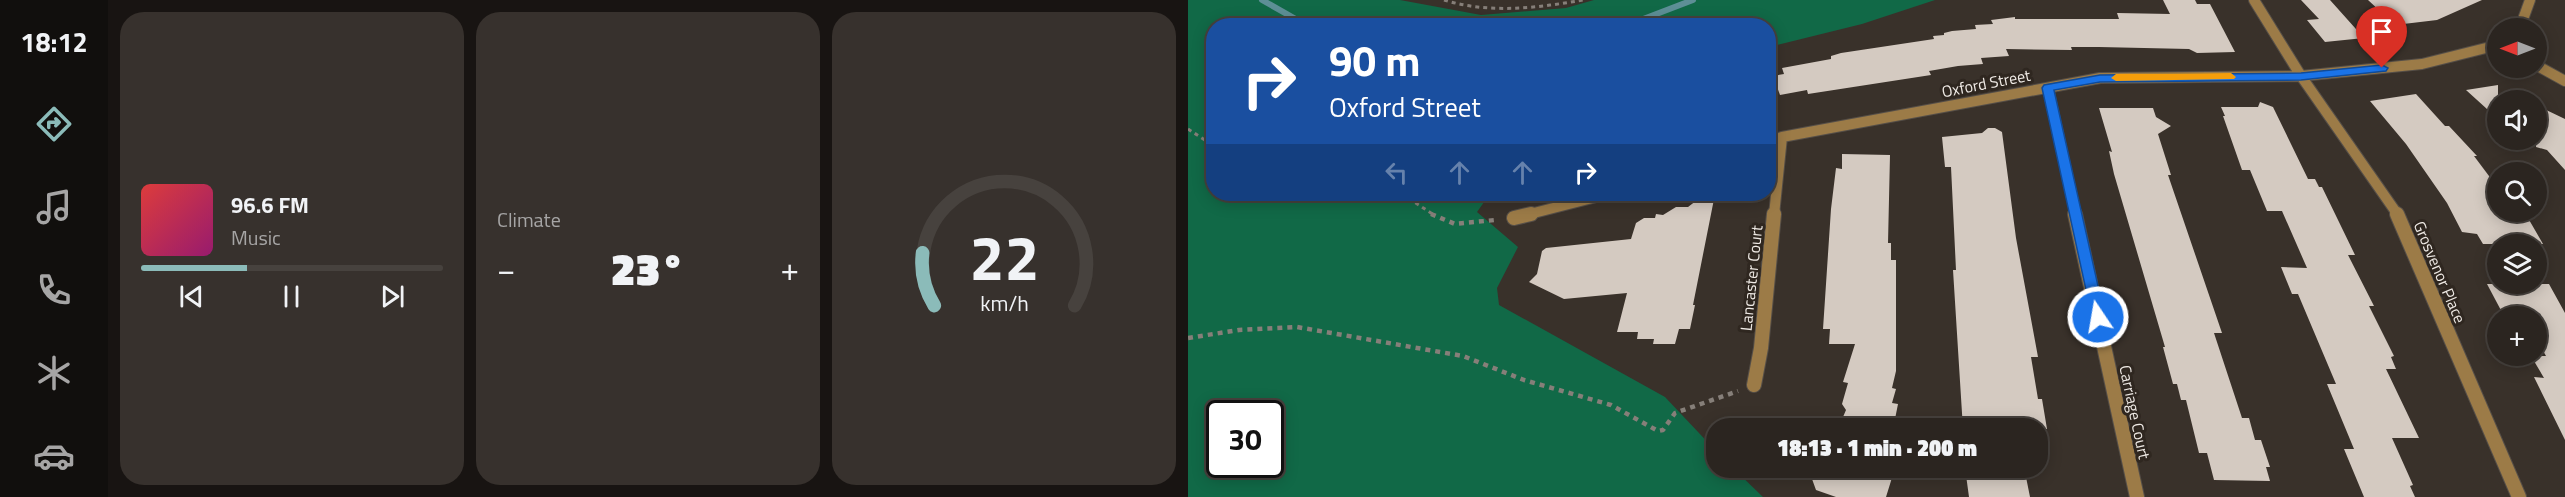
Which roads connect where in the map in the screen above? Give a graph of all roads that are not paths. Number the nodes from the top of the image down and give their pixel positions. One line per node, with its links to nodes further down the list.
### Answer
1 (2254, 0): 6 (street, Grosvenor Place)
2 (2530, 0): 3 (street)
3 (2523, 18)
4 (2487, 48): 6 (street, Oxford Street)
5 (2547, 71): 7 (street)
6 (2301, 76): 8 (street, Oxford Street); 17 (street, Grosvenor Place)
7 (2565, 81)
8 (2048, 88): 9 (street, Oxford Street); 16 (street, Carriage Court)
9 (1782, 137): 10 (street, Oxford Street); 11 (street, Lancaster Court)
10 (1776, 139)
11 (1776, 197)
12 (1581, 201): 14 (street)
13 (1776, 201): 15 (street, Lancaster Court)
14 (1514, 218)
15 (1754, 385)
16 (2137, 497)
17 (2519, 497)

